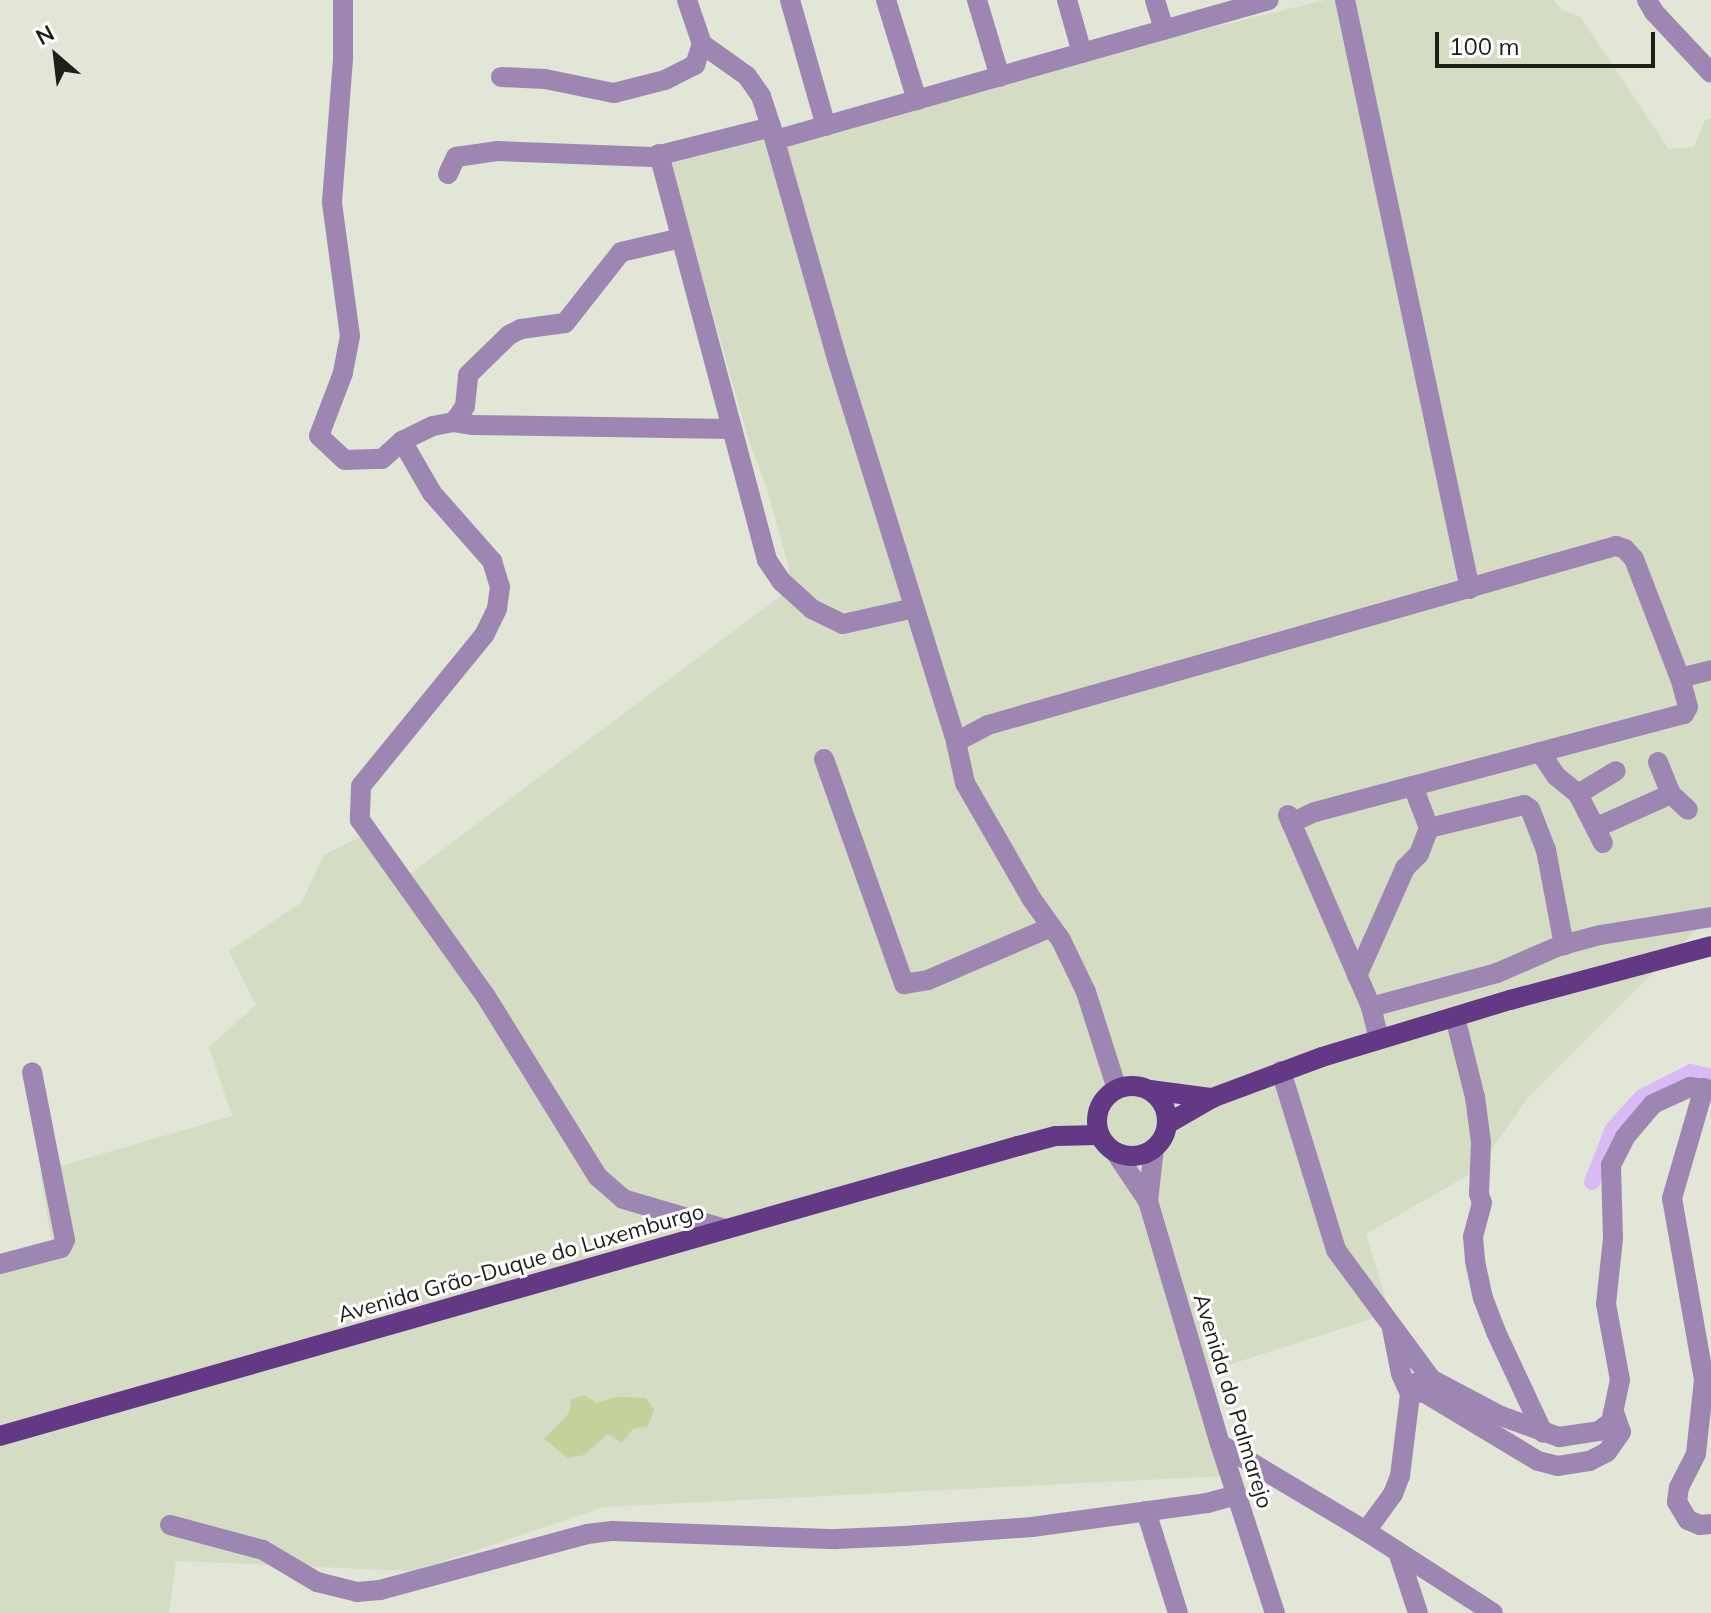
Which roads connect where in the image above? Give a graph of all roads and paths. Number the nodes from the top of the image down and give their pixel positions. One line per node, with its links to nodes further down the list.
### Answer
1 (343, 0): 25 (street)
2 (687, 0): 12 (street)
3 (790, 0): 18 (street)
4 (886, 0): 17 (street)
5 (977, 0): 16 (street)
6 (1067, 0): 13 (street)
7 (1155, 0): 11 (street)
8 (1345, 0): 26 (street)
9 (1647, 0): 14 (street)
10 (1260, 1): 11 (street)
11 (1164, 30): 13 (street)
12 (702, 44): 15 (street); 19 (street)
13 (1082, 53): 16 (street)
14 (1711, 73)
15 (501, 77)
16 (1000, 77): 17 (street)
17 (917, 100): 18 (street)
18 (826, 126): 19 (street)
19 (773, 134): 20 (street); 27 (street)
20 (659, 154): 21 (street); 22 (street)
21 (448, 174)
22 (681, 238): 23 (street); 24 (street)
23 (454, 422): 24 (street); 25 (street)
24 (732, 429): 27 (street)
25 (402, 441): 61 (street)
26 (1470, 589): 29 (street); 30 (street)
27 (914, 608): 30 (street)
28 (1711, 670): 29 (street)
29 (1680, 678): 31 (street)
30 (956, 742): 41 (street)
31 (1540, 752): 35 (street); 36 (street)
32 (824, 759): 41 (street)
33 (1658, 762): 37 (street)
34 (1616, 771): 36 (street)
35 (1413, 786): 39 (street); 44 (street)
36 (1578, 794): 37 (street)
37 (1671, 794): 38 (street)
38 (1688, 810)
39 (1429, 828): 42 (street); 44 (street)
40 (1711, 917): 42 (street)
41 (1051, 927): 50 (street)
42 (1564, 945): 45 (street)
43 (1711, 946): 46 (main road)
44 (1357, 976): 45 (street)
45 (1371, 1007): 47 (street)
46 (1455, 1017): 47 (main road); 67 (street)
47 (1379, 1039): 48 (main road)
48 (1281, 1071): 53 (main road); 63 (street)
49 (32, 1072): 62 (street)
50 (1117, 1089): 52 (main road); 54 (main road)
51 (1707, 1089): 66 (street); 72 (street)
52 (1150, 1090): 53 (main road); 55 (main road)
53 (1212, 1098): 55 (main road)
54 (1097, 1112): 56 (main road); 57 (main road, Avenida Grão-Duque do Luxemburgo)
55 (1167, 1124): 58 (main road)
56 (1099, 1135): 57 (main road, Avenida Grão-Duque do Luxemburgo); 59 (main road)
57 (1056, 1136): 61 (main road, Avenida Grão-Duque do Luxemburgo)
58 (1154, 1148): 59 (main road); 60 (street, Avenida do Palmarejo)
59 (1115, 1152): 60 (street, Avenida do Palmarejo)
60 (1148, 1201): 69 (street, Avenida do Palmarejo)
61 (725, 1229): 68 (main road, Avenida Grão-Duque do Luxemburgo)
62 (0, 1264)
63 (1391, 1324): 64 (street); 65 (street)
64 (1431, 1379): 65 (street); 67 (street)
65 (1410, 1394): 66 (street); 74 (street)
66 (1615, 1415): 67 (street)
67 (1543, 1433)
68 (0, 1436)
69 (1220, 1444): 70 (street, Avenida do Palmarejo); 74 (street)
70 (1236, 1495): 71 (street); 77 (street, Avenida do Palmarejo)
71 (1146, 1511): 73 (street); 76 (street)
72 (1711, 1524)
73 (170, 1525)
74 (1366, 1531): 75 (street)
75 (1398, 1552): 78 (street); 79 (street)
76 (1178, 1613)
77 (1275, 1613)
78 (1418, 1613)
79 (1493, 1613)

